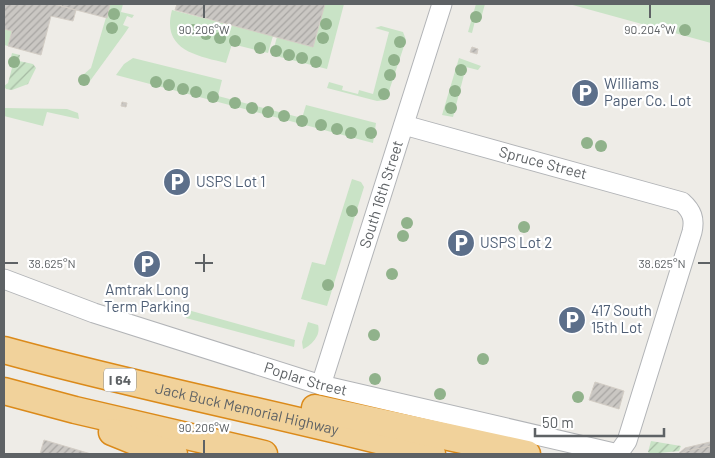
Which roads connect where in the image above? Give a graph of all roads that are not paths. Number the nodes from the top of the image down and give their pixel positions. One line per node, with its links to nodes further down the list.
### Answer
1 (442, 4): 2 (street, South 16th Street)
2 (404, 125): 5 (street, South 16th Street); 9 (street, Spruce Street)
3 (4, 279): 5 (street, Poplar Street)
4 (4, 350): 7 (highway, Jack Buck Memorial Highway / I 64)
5 (321, 385): 9 (street, Poplar Street)
6 (4, 391): 8 (highway)
7 (238, 406): 12 (highway, Jack Buck Memorial Highway / I 64); 13 (highway)
8 (75, 410): 10 (highway); 11 (highway)
9 (614, 453)
10 (174, 454)
11 (264, 454)
12 (432, 454)
13 (527, 454)

